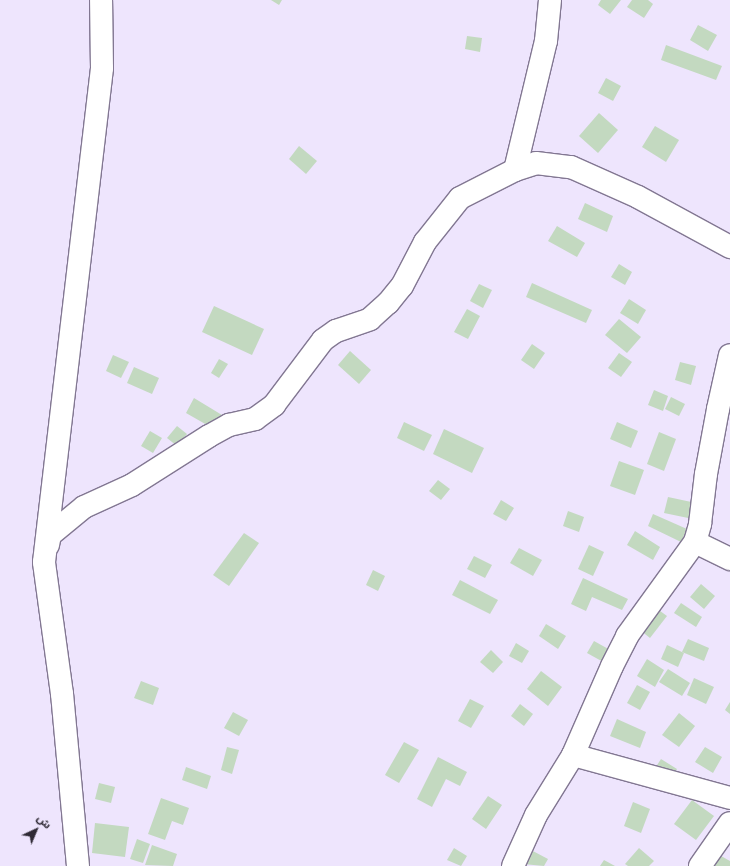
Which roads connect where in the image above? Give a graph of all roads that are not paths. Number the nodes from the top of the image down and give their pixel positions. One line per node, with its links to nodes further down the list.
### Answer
1 (101, 0): 8 (street)
2 (550, 0): 3 (street)
3 (515, 170): 4 (street); 8 (street)
4 (730, 247)
5 (730, 355): 6 (street)
6 (695, 542): 7 (street); 9 (street)
7 (730, 559)
8 (44, 562): 12 (street)
9 (573, 756): 10 (street); 13 (street)
10 (730, 798)
11 (730, 823): 14 (street)
12 (78, 866)
13 (513, 866)
14 (700, 866)

